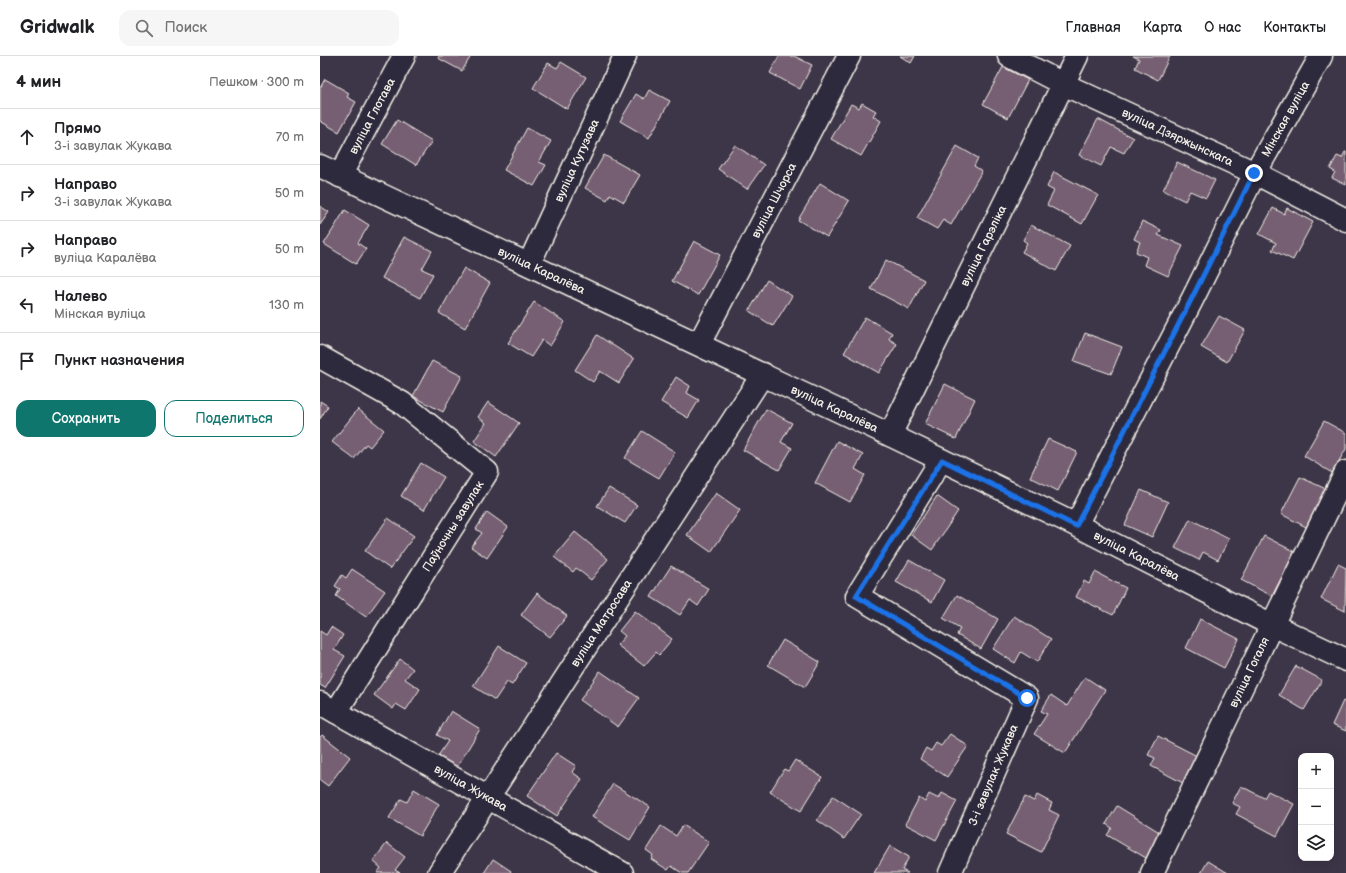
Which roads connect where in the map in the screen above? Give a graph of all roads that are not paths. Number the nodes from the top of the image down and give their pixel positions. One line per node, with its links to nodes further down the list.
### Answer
1 (404, 56): 10 (street, вуліца Глотава)
2 (625, 56): 12 (street, вуліца Кутузава)
3 (849, 56): 13 (street, вуліца Шчорса)
4 (1009, 56): 7 (street, вуліца Дзяржынскага)
5 (1077, 56): 7 (street, вуліца Гарэліка)
6 (1322, 56): 9 (street, Мінская вуліца)
7 (1063, 84): 9 (street, вуліца Дзяржынскага); 16 (street, вуліца Гарэліка)
8 (320, 166): 10 (street, вуліца Каралёва)
9 (1254, 173): 11 (street, вуліца Дзяржынскага); 19 (street, Мінская вуліца)
10 (340, 176): 12 (street, вуліца Каралёва)
11 (1346, 220)
12 (529, 264): 13 (street, вуліца Каралёва)
13 (699, 344): 15 (street, вуліца Каралёва)
14 (320, 357): 22 (street, Паўночны завулак)
15 (763, 374): 16 (street, вуліца Каралёва); 23 (street, вуліца Матросава)
16 (890, 435): 17 (street, вуліца Каралёва)
17 (942, 460): 19 (street, вуліца Каралёва); 26 (street, 3-і завулак Жукава)
18 (1346, 472): 20 (street, вуліца Гогаля)
19 (1076, 526): 20 (street, вуліца Каралёва)
20 (1272, 625): 21 (street, вуліца Каралёва); 27 (street, вуліца Гогаля)
21 (1346, 660)
22 (328, 708): 23 (street, вуліца Жукава)
23 (487, 798): 24 (street, вуліца Матросава); 25 (street, вуліца Жукава)
24 (439, 873)
25 (622, 873)
26 (950, 873)
27 (1152, 873)

